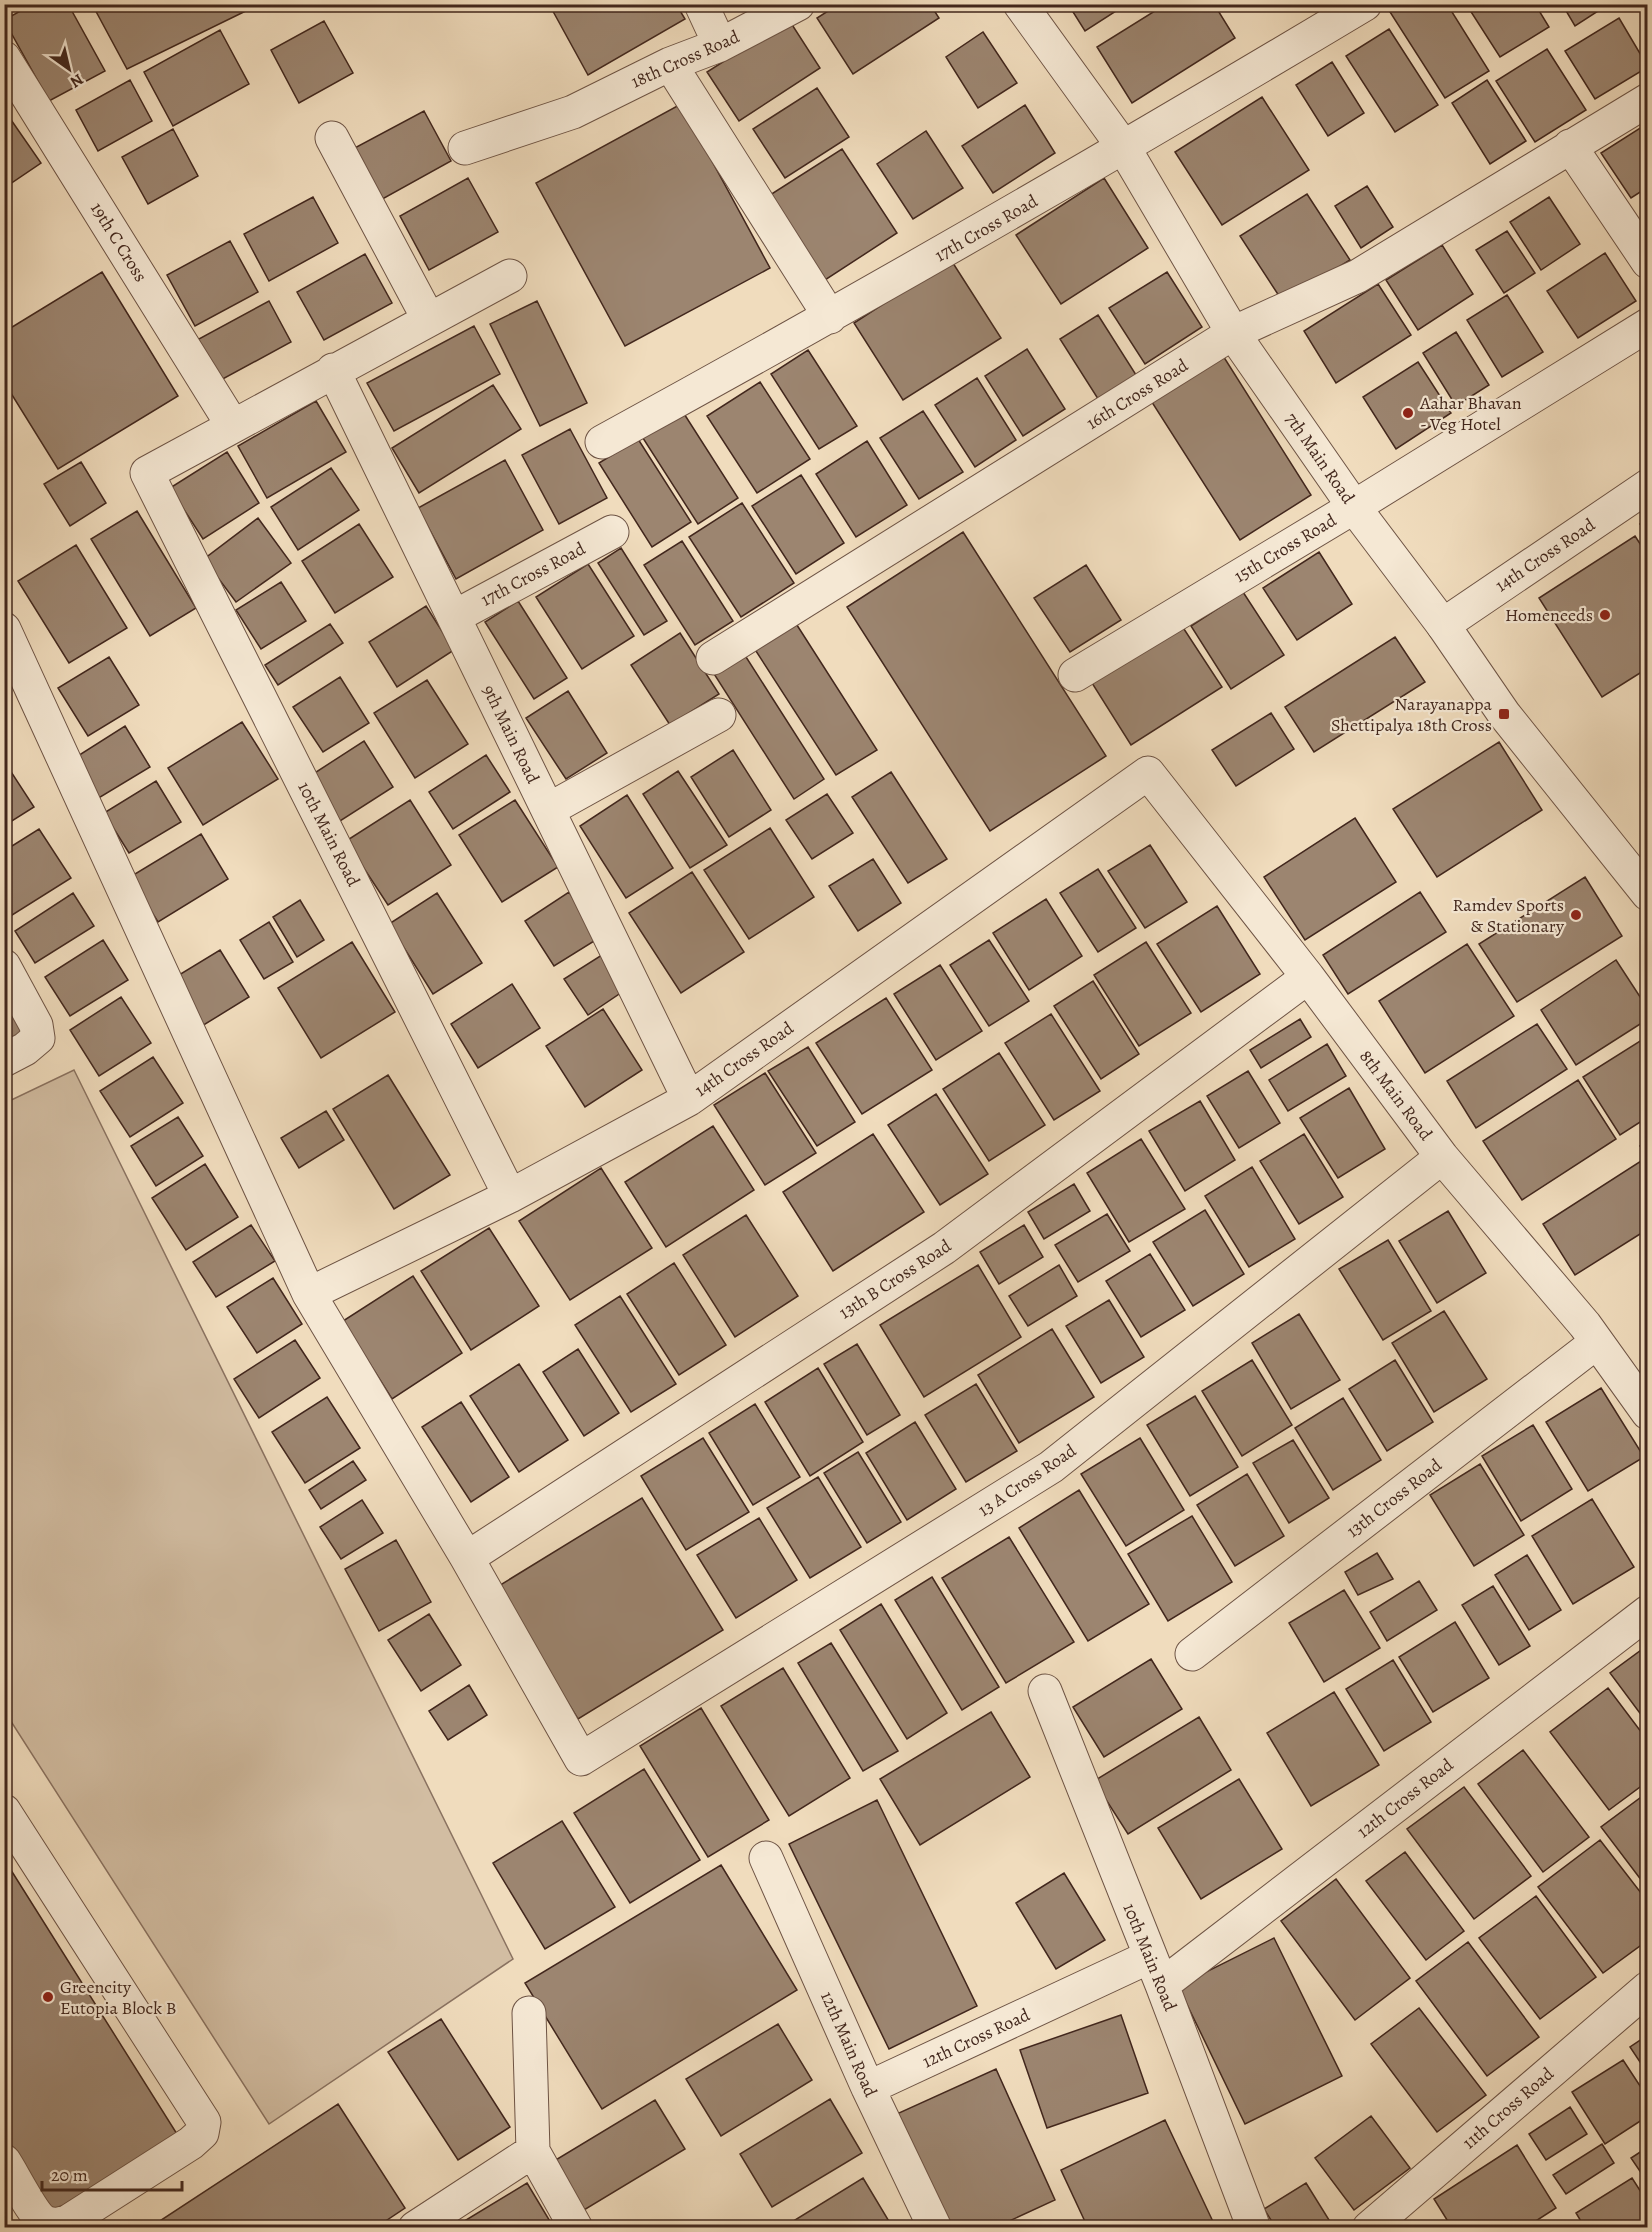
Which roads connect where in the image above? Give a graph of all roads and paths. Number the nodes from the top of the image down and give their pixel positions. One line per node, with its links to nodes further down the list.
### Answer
1 (701, 4): 5 (street)
2 (798, 4): 5 (street, 18th Cross Road)
3 (1020, 4): 12 (street, 7th Main Road)
4 (1365, 4): 12 (street, 17th Cross Road)
5 (720, 45): 7 (street, 18th Cross Road)
6 (4, 58): 20 (street, 19th C Cross)
7 (670, 64): 11 (street, 18th Cross Road); 15 (street)
8 (1647, 100): 10 (street, 16th Cross Road)
9 (332, 138): 16 (street)
10 (1570, 146): 13 (street); 18 (street, 16th Cross Road)
11 (465, 148)
12 (1124, 148): 15 (street, 17th Cross Road); 18 (street, 7th Main Road)
13 (1647, 262)
14 (510, 276): 16 (street)
15 (830, 317): 21 (street, 17th Cross Road)
16 (428, 318): 19 (street)
17 (1647, 325): 23 (street, 15th Cross Road)
18 (1233, 333): 23 (street, 7th Main Road); 28 (street, 16th Cross Road)
19 (333, 370): 20 (street); 25 (street, 9th Main Road)
20 (233, 426): 39 (street, 10th Main Road)
21 (602, 442)
22 (1647, 486): 26 (street, 14th Cross Road)
23 (1354, 507): 26 (street, 7th Main Road); 29 (street, 15th Cross Road)
24 (612, 532): 25 (street, 17th Cross Road)
25 (454, 617): 32 (street, 9th Main Road)
26 (1443, 625): 33 (street, 7th Main Road)
27 (4, 629): 40 (street)
28 (713, 658)
29 (1075, 675)
30 (719, 715): 32 (street)
31 (1148, 772): 35 (street, 8th Main Road); 37 (street, 14th Cross Road)
32 (548, 810): 37 (street, 9th Main Road)
33 (1647, 894)
34 (4, 966): 36 (street)
35 (1308, 977): 38 (street, 8th Main Road); 43 (street, 13th B Cross Road)
36 (4, 1060)
37 (689, 1099): 39 (street, 14th Cross Road)
38 (1442, 1156): 41 (street, 8th Main Road); 43 (street, 13 A Cross Road)
39 (510, 1196): 40 (street, 14th Cross Road)
40 (309, 1294): 43 (street)
41 (1597, 1342): 42 (street, 8th Main Road); 45 (street, 13th Cross Road)
42 (1647, 1413)
43 (467, 1558)
44 (1647, 1612): 49 (street, 12th Cross Road)
45 (1192, 1654)
46 (1045, 1691): 49 (street, 10th Main Road)
47 (4, 1811): 54 (street)
48 (766, 1858): 52 (street, 12th Main Road)
49 (1156, 1971): 52 (street, 12th Cross Road); 55 (street, 10th Main Road)
50 (1647, 1988): 59 (street, 11th Cross Road)
51 (529, 2013): 53 (street)
52 (868, 2088): 58 (street, 12th Main Road)
53 (533, 2151): 56 (street); 57 (street)
54 (4, 2161)
55 (1252, 2223)
56 (415, 2228)
57 (576, 2228)
58 (935, 2228)
59 (1369, 2228)

